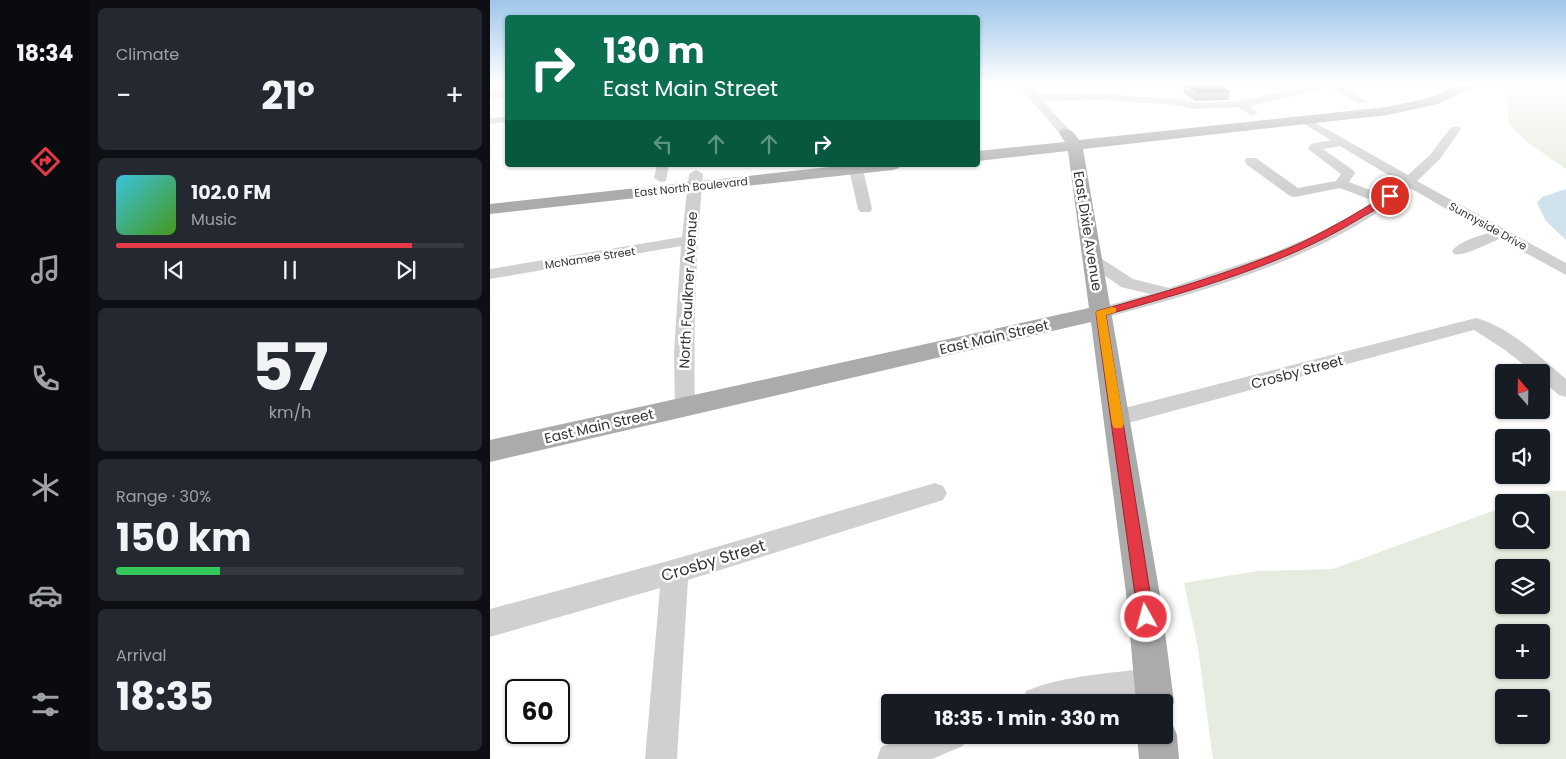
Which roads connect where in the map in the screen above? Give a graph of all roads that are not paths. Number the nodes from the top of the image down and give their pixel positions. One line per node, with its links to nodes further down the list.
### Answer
1 (1046, 118): 10 (street)
2 (1230, 118): 10 (main road)
3 (1317, 118): 4 (main road)
4 (1305, 120): 6 (street, Sunnyside Drive); 10 (main road)
5 (1455, 130): 17 (street, East Main Street)
6 (1342, 142): 17 (street, Sunnyside Drive); 18 (street)
7 (980, 143): 10 (main road)
8 (1017, 151): 9 (main road); 10 (main road); 10 (main road)
9 (980, 156)
10 (1069, 158): 26 (main road, East Dixie Avenue)
11 (1251, 161): 18 (street)
12 (769, 167): 16 (main road, East North Boulevard)
13 (874, 167): 14 (main road, East North Boulevard)
14 (856, 169): 16 (main road, East North Boulevard); 21 (street)
15 (662, 172): 16 (main road, East North Boulevard); 19 (main road, East North Boulevard)
16 (695, 180): 22 (main road, East North Boulevard); 24 (street, North Faulkner Avenue)
17 (1410, 182): 20 (street, East Main Street); 23 (street, Sunnyside Drive)
18 (1341, 184): 20 (street)
19 (490, 198)
20 (1384, 200): 29 (street, East Main Street)
21 (866, 209)
22 (490, 210)
23 (1501, 234): 25 (street); 27 (street, Sunnyside Drive)
24 (689, 240): 28 (street, McNamee Street); 32 (street, North Faulkner Avenue)
25 (1460, 250)
26 (1093, 260): 29 (street); 30 (main road, East Dixie Avenue)
27 (1566, 270)
28 (490, 274)
29 (1170, 294): 30 (street, East Main Street)
30 (1101, 313): 32 (main road, East Main Street); 33 (main road, East Dixie Avenue)
31 (1566, 390): 33 (street, Crosby Street)
32 (685, 407): 34 (main road, East Main Street)
33 (1117, 418): 38 (main road, East Dixie Avenue)
34 (490, 451)
35 (935, 493): 36 (street, Crosby Street)
36 (675, 571): 37 (street, Crosby Street); 42 (street)
37 (490, 623)
38 (1154, 693): 39 (street)
39 (1074, 694)
40 (930, 744): 43 (street)
41 (1158, 744): 44 (main road)
42 (661, 759)
43 (893, 759)
44 (1159, 759)

